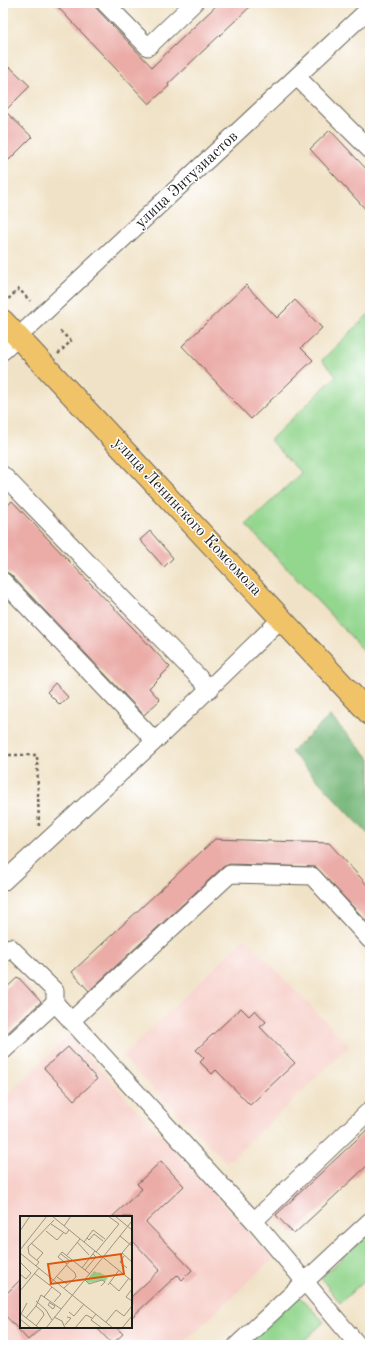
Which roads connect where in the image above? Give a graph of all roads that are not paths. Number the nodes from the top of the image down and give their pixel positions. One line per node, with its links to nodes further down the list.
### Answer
1 (105, 3): 2 (street)
2 (194, 3)
3 (370, 8): 4 (street, улица Энтузиастов)
4 (297, 77): 5 (street); 7 (street, улица Энтузиастов)
5 (370, 150)
6 (4, 312): 7 (main road, улица Ленинского Комсомола)
7 (19, 337): 8 (street, улица Энтузиастов); 11 (main road, улица Ленинского Комсомола)
8 (3, 352)
9 (3, 475): 12 (street)
10 (3, 581): 14 (street)
11 (281, 619): 12 (street); 13 (main road, улица Ленинского Комсомола)
12 (210, 689): 14 (street)
13 (370, 714)
14 (156, 742): 15 (street)
15 (3, 882)
16 (370, 940): 19 (street)
17 (3, 954): 18 (street)
18 (56, 1003): 19 (street); 20 (street)
19 (71, 1021): 22 (street)
20 (3, 1051)
21 (370, 1110): 22 (street)
22 (254, 1221): 24 (street)
23 (370, 1221): 24 (street)
24 (304, 1282): 25 (street); 26 (street)
25 (237, 1345)
26 (358, 1345)

